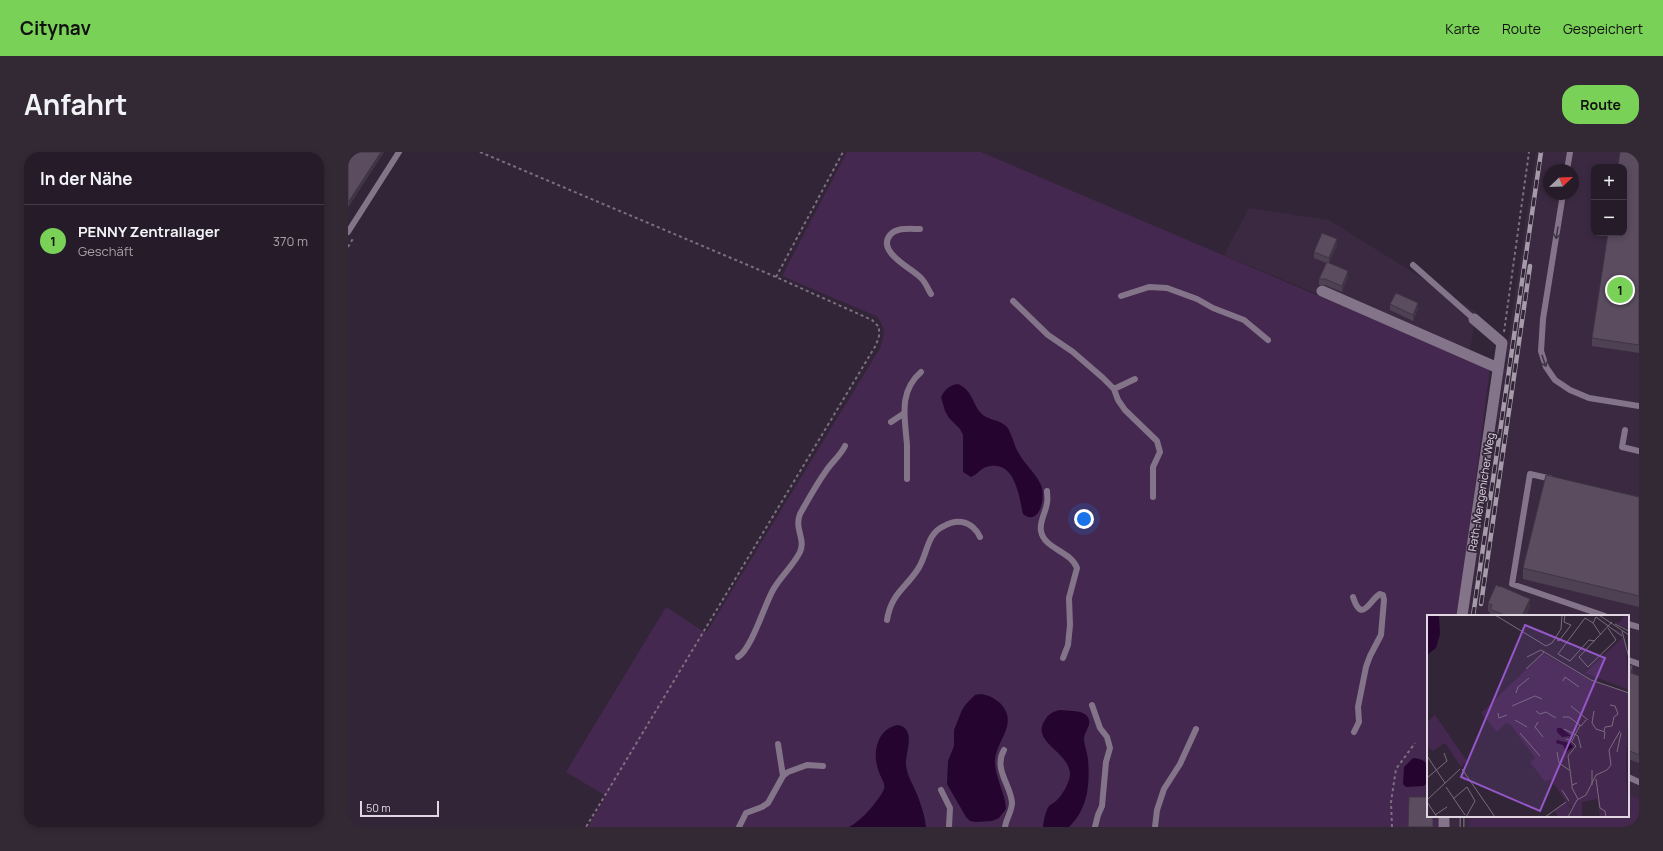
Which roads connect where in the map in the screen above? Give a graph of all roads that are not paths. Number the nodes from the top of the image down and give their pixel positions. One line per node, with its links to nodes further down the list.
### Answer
1 (399, 152): 6 (lane)
2 (1570, 152): 3 (lane)
3 (1568, 164)
4 (1562, 200): 18 (lane, one-way to 18)
5 (920, 229): 9 (lane)
6 (348, 232)
7 (1414, 265): 12 (lane)
8 (1322, 291): 14 (street)
9 (931, 294)
10 (1121, 296): 13 (lane)
11 (1013, 301): 17 (lane)
12 (1474, 319): 14 (street, Rath-Mengenicher Weg)
13 (1268, 340)
14 (1498, 368): 30 (street, Rath-Mengenicher Weg)
15 (921, 372): 19 (lane)
16 (1135, 379): 17 (lane)
17 (1114, 389): 27 (lane)
18 (1639, 406)
19 (903, 414): 20 (lane); 24 (lane)
20 (891, 422)
21 (1625, 430): 23 (lane)
22 (845, 446): 35 (lane)
23 (1639, 451)
24 (907, 479)
25 (1560, 480): 31 (lane)
26 (1046, 491): 36 (lane)
27 (1153, 497)
28 (980, 537): 32 (lane)
29 (1353, 597): 41 (lane)
30 (1462, 615)
31 (1602, 615)
32 (887, 620)
33 (1629, 624): 34 (lane)
34 (1639, 627)
35 (738, 657)
36 (1063, 658)
37 (1629, 660): 38 (lane)
38 (1639, 664)
39 (1092, 705): 52 (lane)
40 (1196, 729): 53 (lane)
41 (1354, 732)
42 (778, 744): 45 (lane)
43 (1004, 750): 51 (lane)
44 (823, 766): 45 (lane)
45 (783, 776): 49 (lane)
46 (1629, 777): 47 (lane)
47 (1639, 782)
48 (941, 790): 50 (lane)
49 (739, 827)
50 (949, 827)
51 (1005, 827)
52 (1095, 827)
53 (1154, 827)

